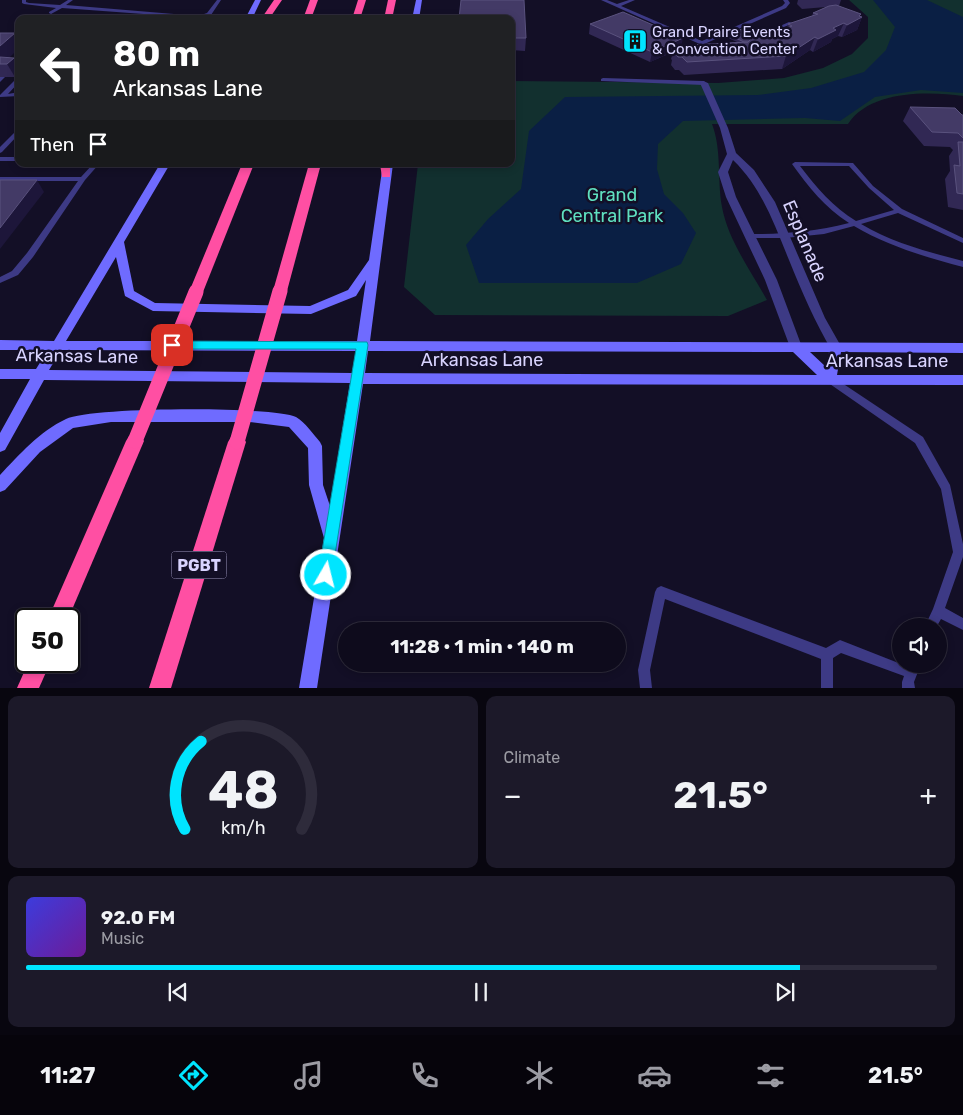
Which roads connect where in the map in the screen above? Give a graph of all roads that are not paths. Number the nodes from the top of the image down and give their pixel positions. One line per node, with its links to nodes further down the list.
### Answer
1 (24, 0): 13 (lane)
2 (71, 0): 13 (lane)
3 (218, 0): 17 (lane)
4 (258, 0): 18 (main road)
5 (278, 0): 19 (highway)
6 (314, 0): 20 (highway)
7 (362, 0): 21 (highway)
8 (392, 0): 22 (highway)
9 (419, 0): 23 (main road)
10 (603, 0): 14 (lane)
11 (633, 0): 14 (lane)
12 (786, 0): 25 (lane)
13 (61, 6): 15 (lane); 16 (lane)
14 (616, 6): 28 (lane)
15 (51, 13)
16 (164, 15)
17 (206, 15)
18 (250, 15)
19 (268, 15)
20 (308, 15)
21 (357, 15)
22 (389, 15)
23 (416, 15)
24 (791, 23): 27 (lane)
25 (737, 28): 26 (lane); 28 (lane)
26 (744, 31)
27 (757, 37)
28 (702, 43): 29 (lane)
29 (712, 45)
30 (603, 80): 32 (lane)
31 (15, 82): 34 (lane)
32 (704, 83): 39 (street, Esplanade)
33 (0, 84): 34 (lane)
34 (10, 87): 36 (lane)
35 (15, 94): 36 (lane)
36 (2, 96)
37 (15, 134): 38 (lane)
38 (0, 151)
39 (732, 154): 51 (street); 52 (street, Esplanade)
40 (0, 158): 41 (lane)
41 (15, 158)
42 (93, 167): 47 (lane)
43 (163, 167): 54 (main road)
44 (247, 167): 74 (highway, bridge)
45 (315, 167): 83 (highway, PGBT, bridge)
46 (387, 168): 55 (main road)
47 (83, 178): 48 (lane); 58 (lane)
48 (0, 179)
49 (899, 211): 50 (lane); 50 (lane); 53 (lane)
50 (851, 224): 52 (lane); 56 (lane)
51 (750, 236): 52 (lane); 63 (street)
52 (786, 236): 64 (street, Esplanade)
53 (963, 241)
54 (119, 243): 55 (main road); 61 (main road)
55 (375, 259): 62 (main road)
56 (963, 264)
57 (0, 273): 58 (lane)
58 (15, 273): 59 (lane)
59 (0, 280)
60 (0, 345): 61 (main road, Arkansas Lane)
61 (58, 345): 62 (main road, Arkansas Lane); 67 (main road)
62 (362, 345): 63 (main road, Arkansas Lane); 68 (main road)
63 (796, 347): 64 (main road, Arkansas Lane); 69 (main road)
64 (836, 348): 65 (main road, Arkansas Lane); 69 (main road)
65 (963, 348)
66 (0, 374): 67 (main road, Arkansas Lane)
67 (40, 374): 68 (main road, Arkansas Lane); 71 (main road)
68 (357, 378): 69 (main road, Arkansas Lane); 73 (main road)
69 (830, 379): 70 (main road, Arkansas Lane); 75 (lane)
70 (963, 380)
71 (0, 446)
72 (0, 485): 73 (main road)
73 (332, 538): 84 (main road)
74 (63, 608)
75 (938, 611): 76 (lane); 77 (lane)
76 (935, 618)
77 (963, 624)
78 (827, 656): 79 (lane); 85 (lane); 86 (lane)
79 (892, 662)
80 (35, 673): 82 (highway)
81 (911, 673): 87 (lane)
82 (28, 688)
83 (160, 688)
84 (308, 688)
85 (646, 688)
86 (827, 688)
87 (909, 688)

